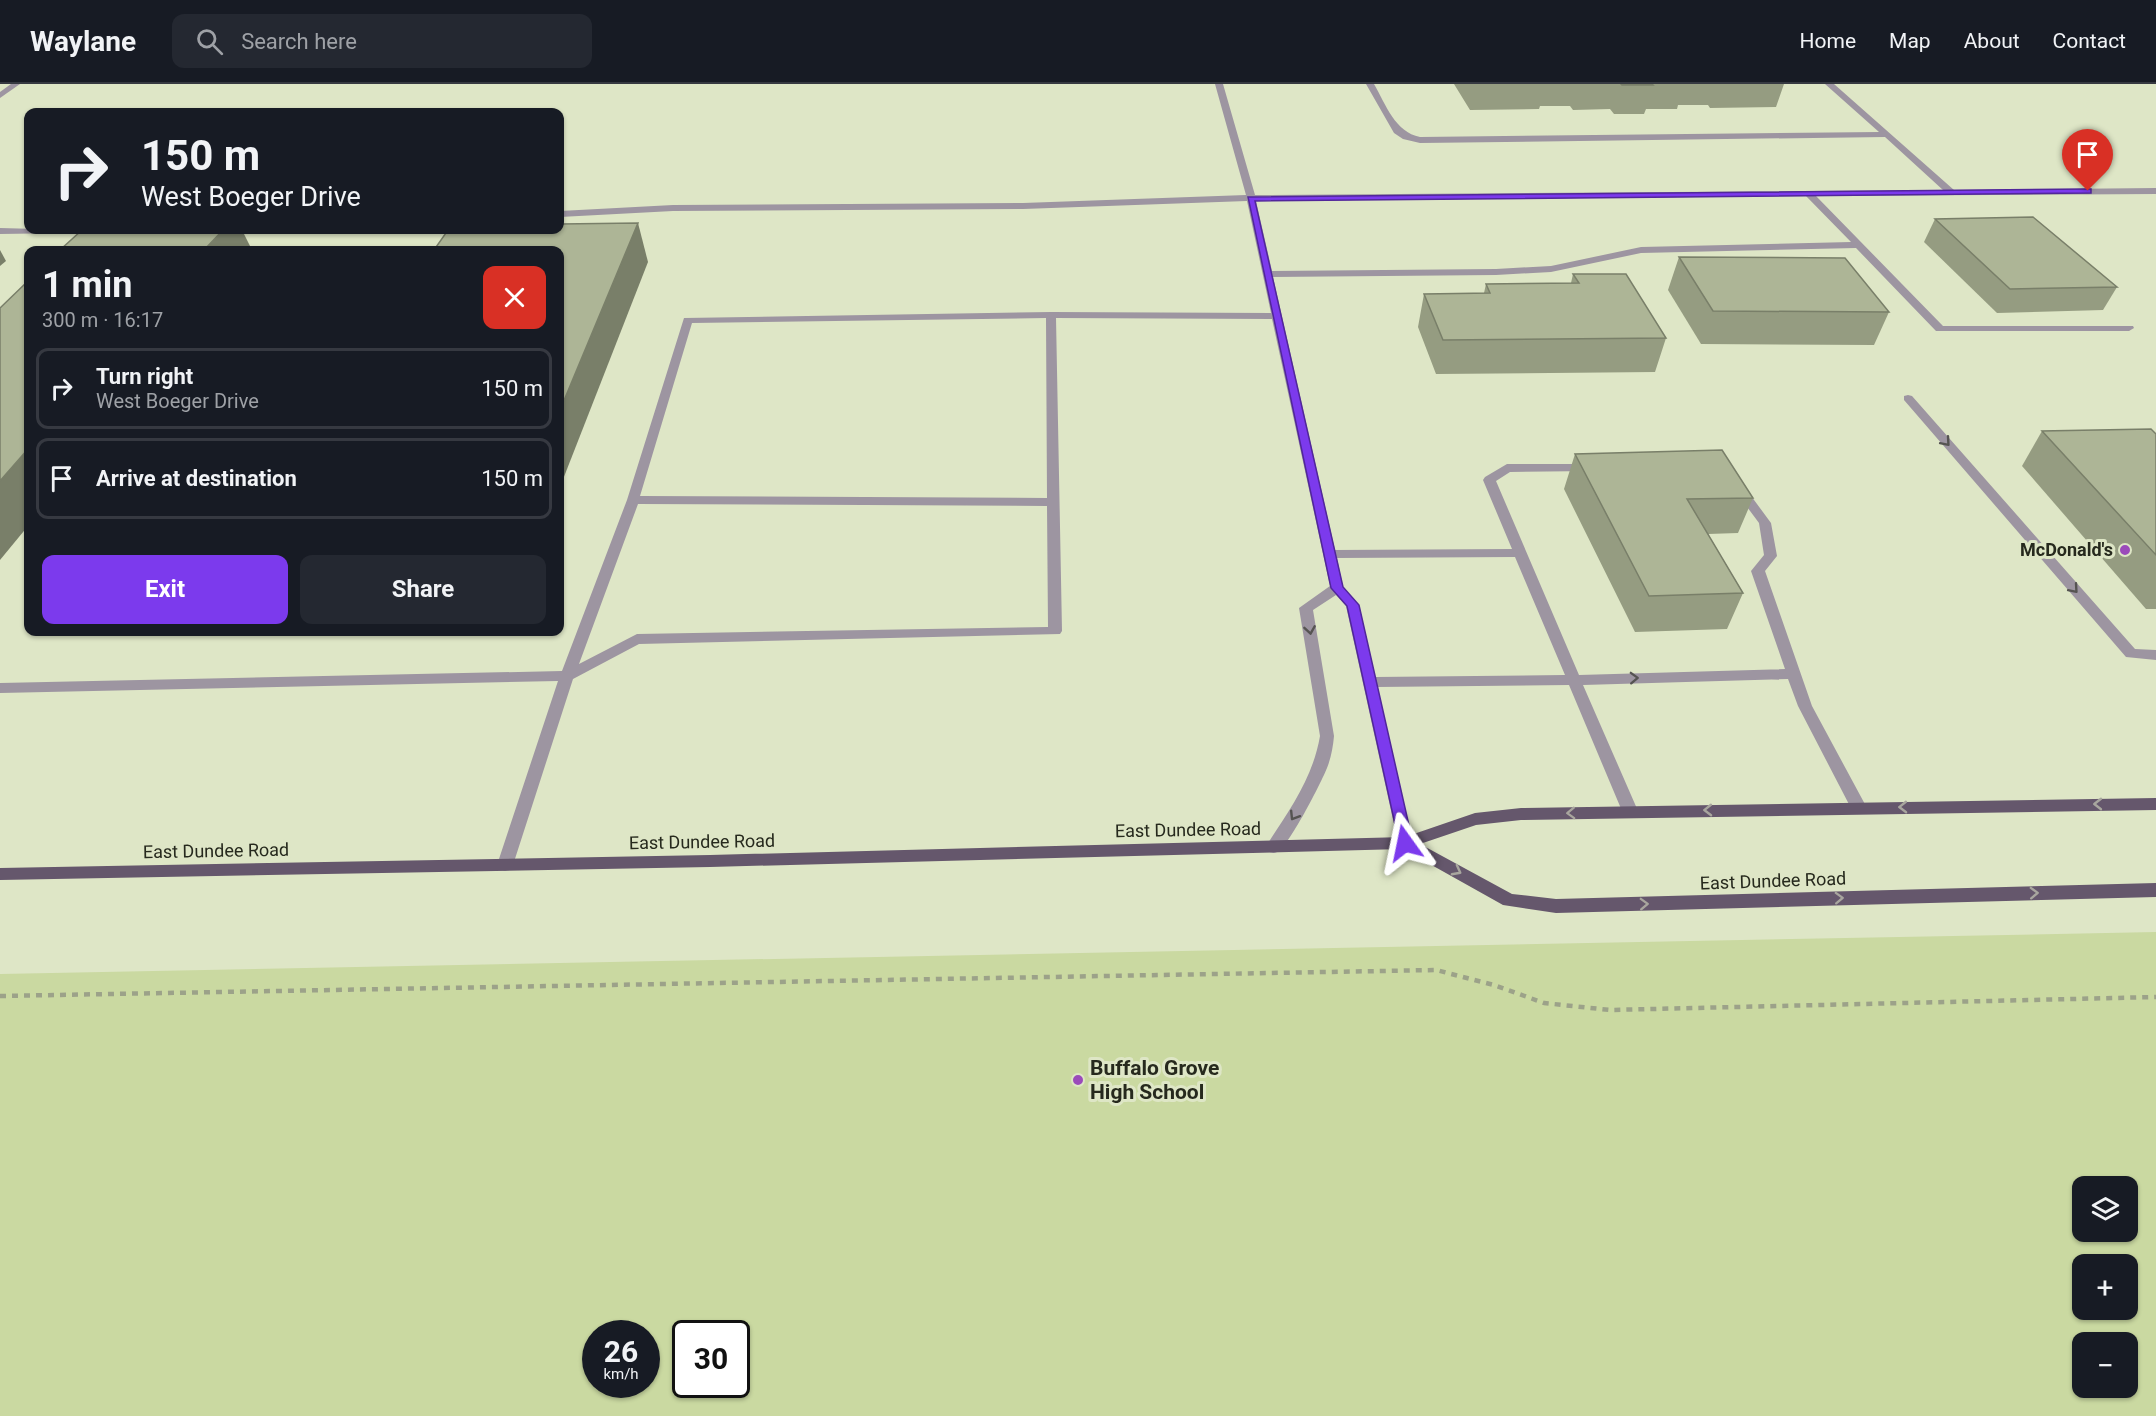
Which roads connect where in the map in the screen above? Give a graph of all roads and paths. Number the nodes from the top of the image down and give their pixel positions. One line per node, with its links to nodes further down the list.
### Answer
1 (16, 84): 5 (street)
2 (1219, 84): 10 (street)
3 (1370, 84): 6 (street)
4 (1829, 84): 6 (street)
5 (0, 96)
6 (1887, 134): 8 (street)
7 (2156, 191): 8 (street)
8 (1951, 192): 9 (street)
9 (1809, 194): 10 (street); 14 (street)
10 (1251, 198): 11 (street); 15 (street)
11 (564, 214)
12 (0, 231): 13 (street)
13 (24, 231)
14 (1859, 245): 15 (street); 18 (street)
15 (1268, 274): 17 (street)
16 (1051, 315): 17 (street); 22 (street); 23 (street)
17 (1277, 316): 25 (street)
18 (2129, 328)
19 (1908, 398): 27 (street, one-way to 27)
20 (1610, 466): 24 (street)
21 (1726, 475): 28 (street)
22 (633, 500): 23 (street); 29 (street)
23 (1053, 501): 29 (street)
24 (1520, 553): 25 (street); 30 (street)
25 (1330, 554): 26 (street)
26 (1337, 588): 31 (street); 37 (street, one-way to 37)
27 (2156, 655)
28 (1795, 674): 30 (street, one-way to 28); 34 (street)
29 (567, 676): 32 (street); 38 (street)
30 (1575, 680): 31 (street); 35 (street)
31 (1370, 682): 36 (street)
32 (0, 687)
33 (2156, 804): 34 (main road, East Dundee Road, one-way to 34)
34 (1858, 808): 35 (main road, East Dundee Road, one-way to 35)
35 (1630, 811): 36 (main road, East Dundee Road, one-way to 36)
36 (1405, 843): 37 (main road, East Dundee Road); 40 (main road, East Dundee Road, one-way to 40)
37 (1274, 847): 38 (main road, East Dundee Road)
38 (505, 865): 39 (main road, East Dundee Road)
39 (0, 874)
40 (2156, 890)
41 (0, 996): 42 (path)
42 (2156, 997)

